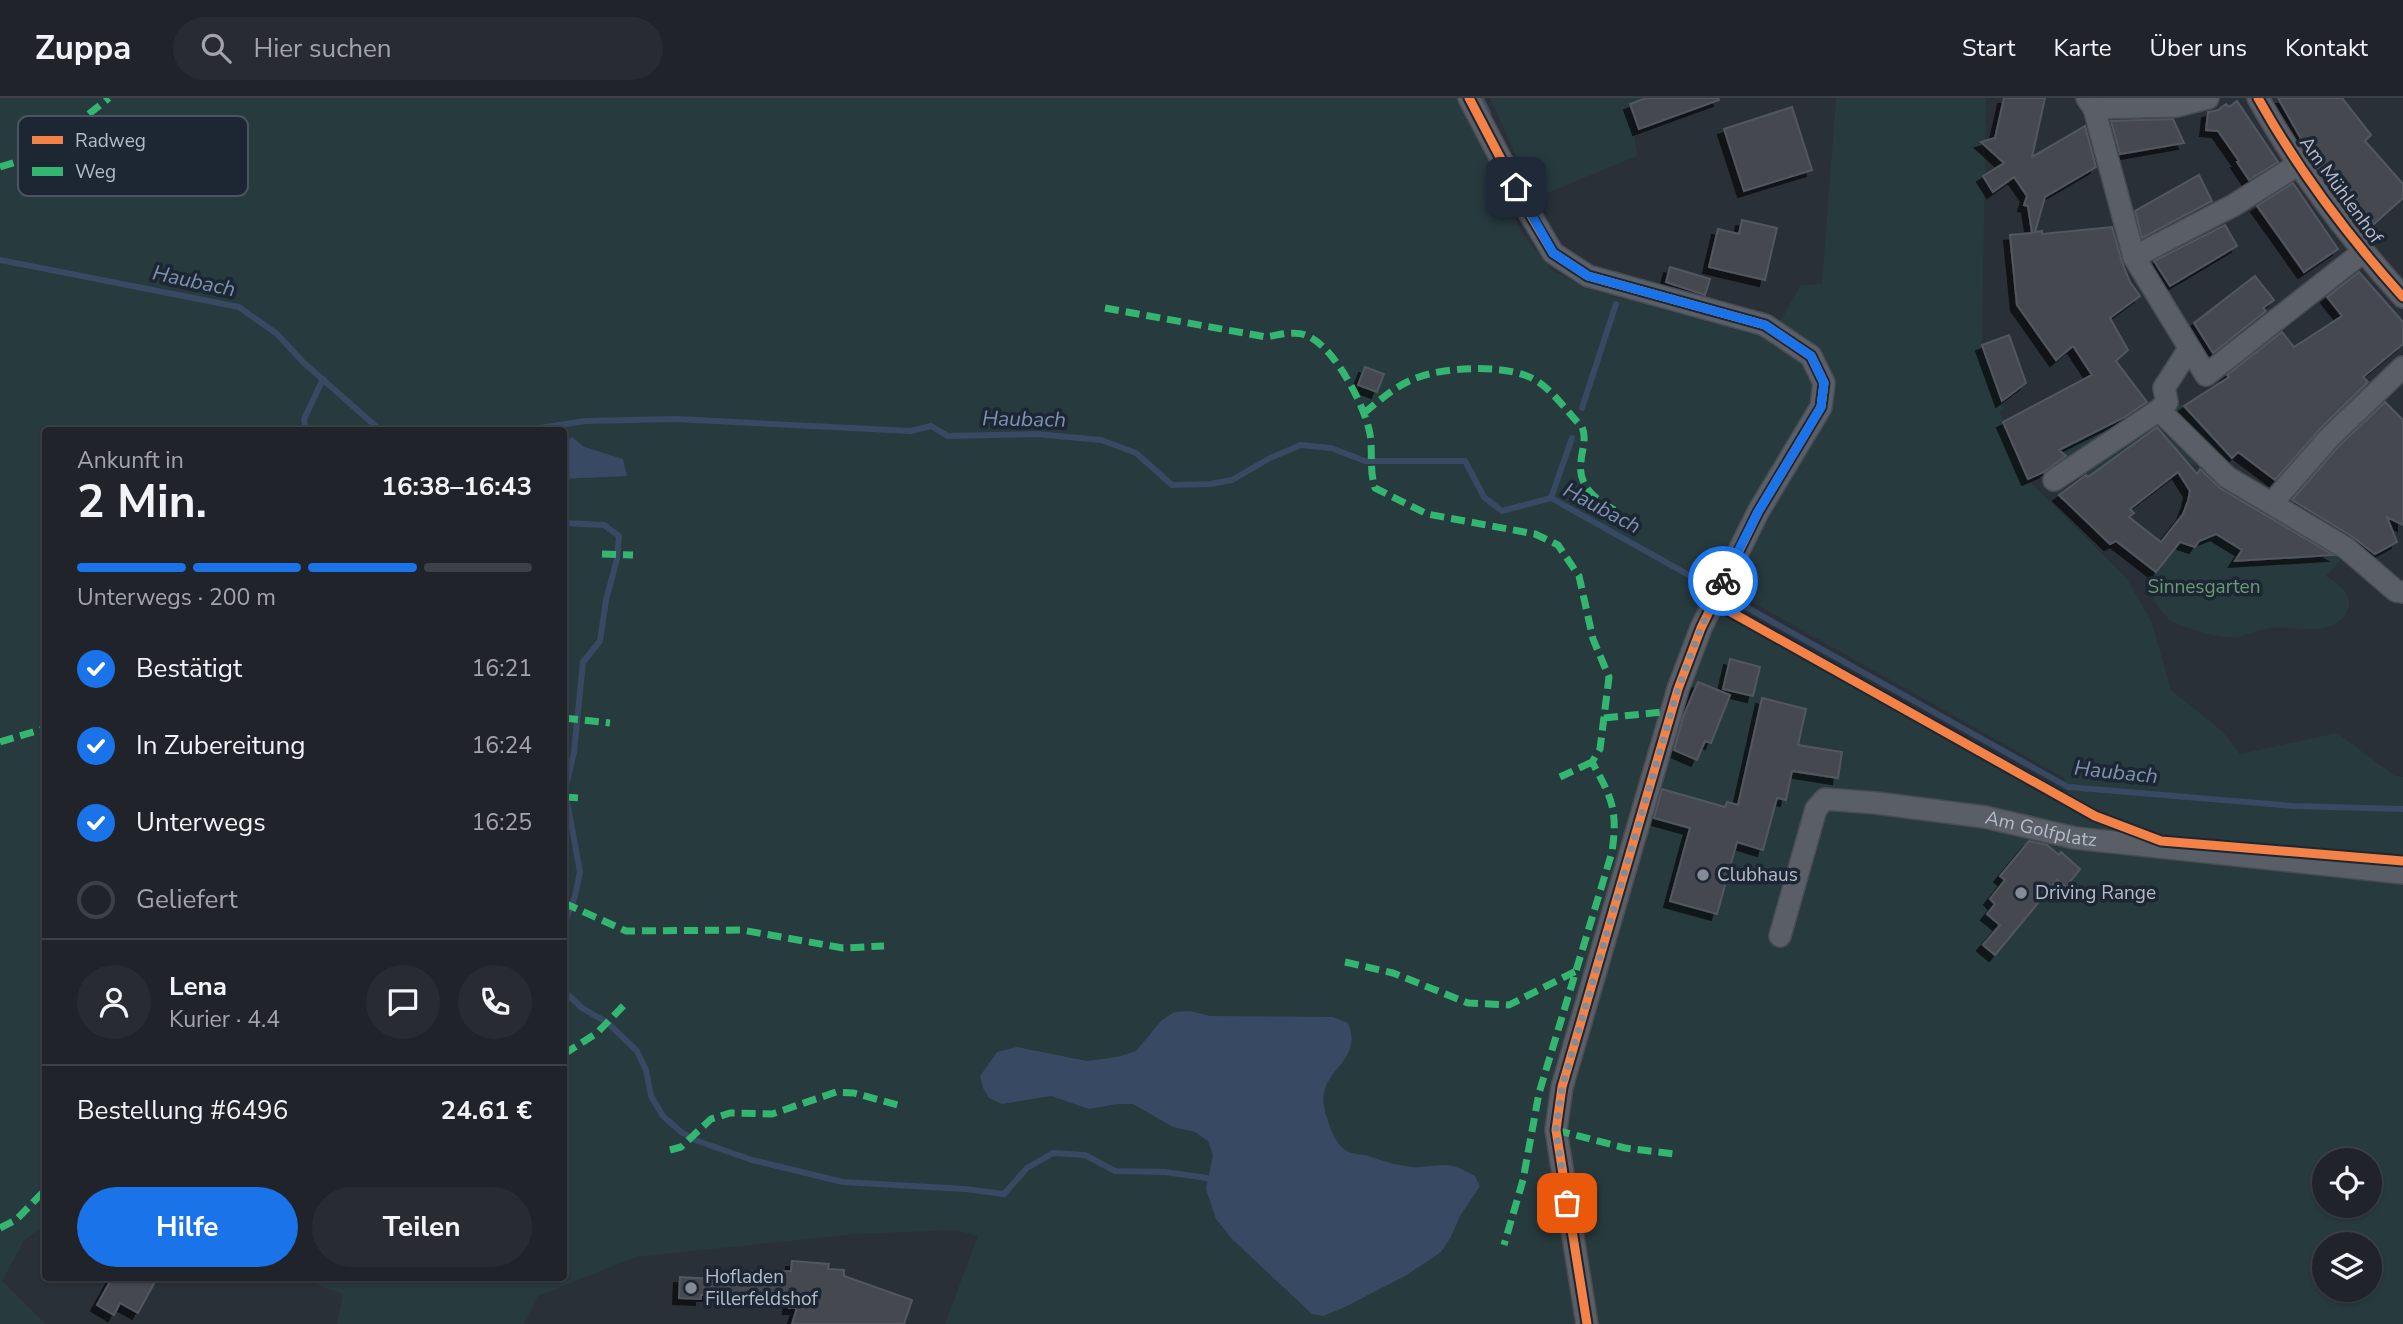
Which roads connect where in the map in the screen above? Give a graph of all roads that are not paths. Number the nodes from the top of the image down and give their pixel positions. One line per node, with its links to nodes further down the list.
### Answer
1 (1469, 98): 17 (street)
2 (2208, 98): 4 (street)
3 (2258, 98): 5 (street, Am Mühlenhof)
4 (2090, 103): 7 (street)
5 (2299, 164): 6 (street, Am Mühlenhof); 7 (street)
6 (2363, 252): 8 (street, Am Mühlenhof); 9 (street)
7 (2134, 257): 9 (street)
8 (2403, 297)
9 (2189, 349): 11 (street)
10 (2403, 367): 13 (street)
11 (2159, 410): 12 (street); 13 (street)
12 (2054, 480)
13 (2272, 503): 14 (street)
14 (2403, 592)
15 (2403, 873): 16 (street, Am Golfplatz)
16 (1780, 936)
17 (1587, 1324)

